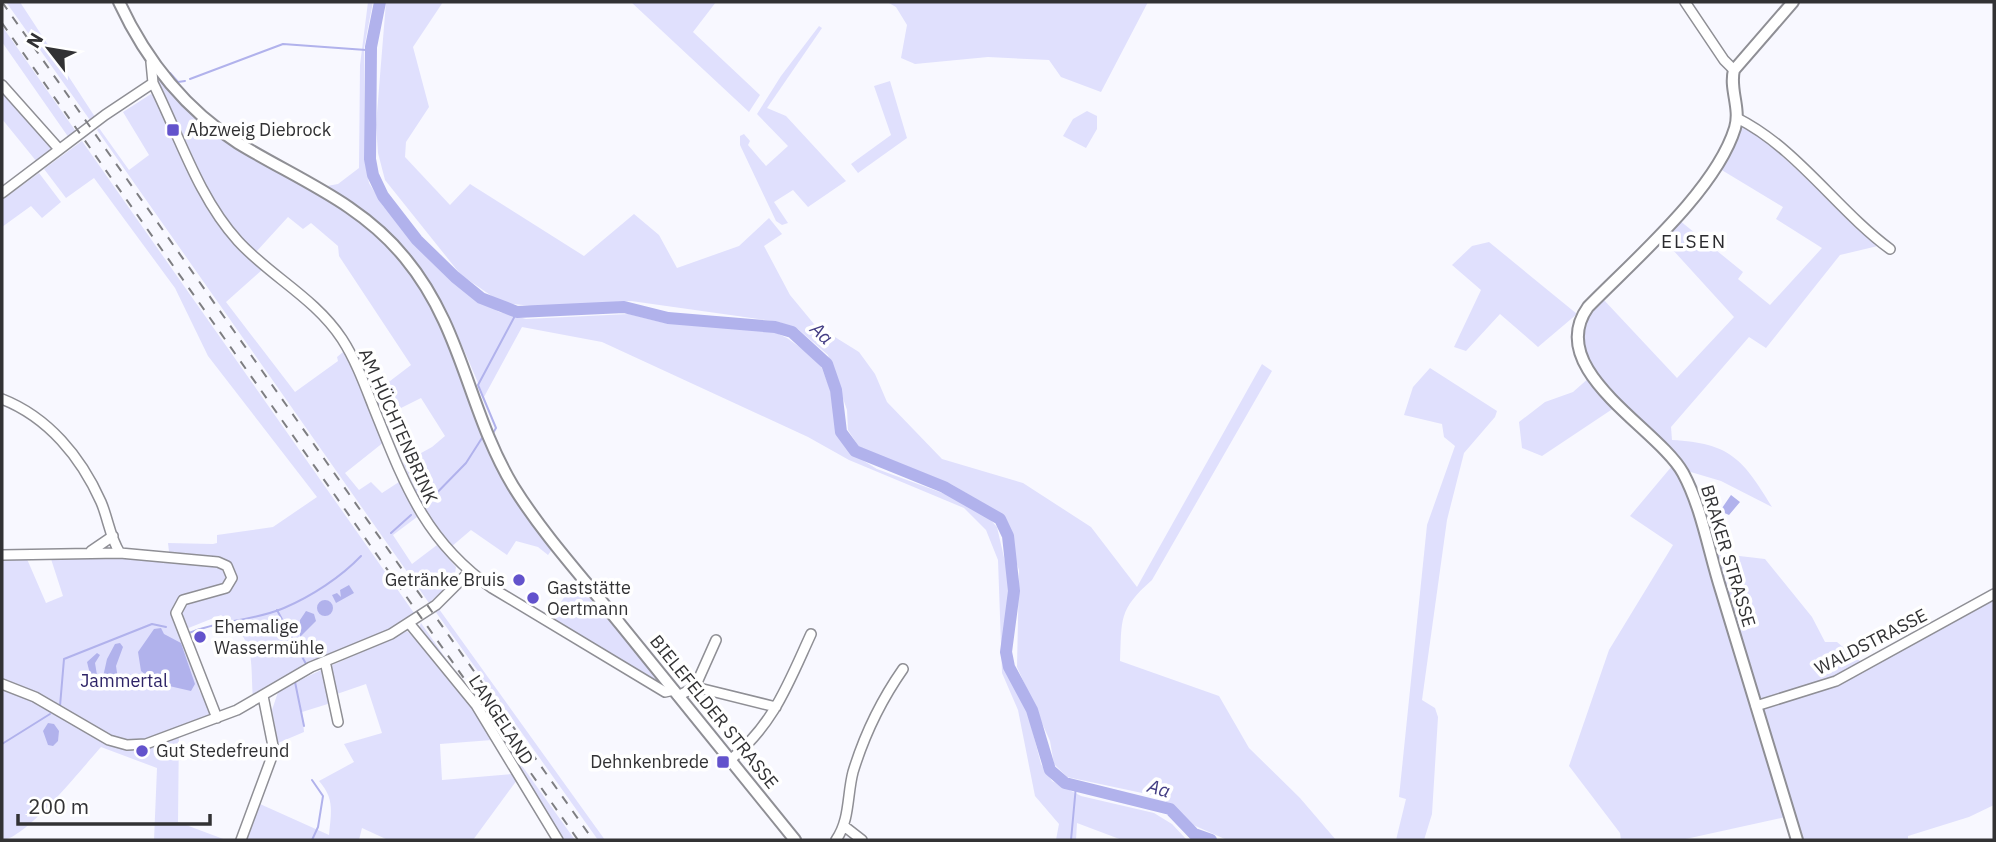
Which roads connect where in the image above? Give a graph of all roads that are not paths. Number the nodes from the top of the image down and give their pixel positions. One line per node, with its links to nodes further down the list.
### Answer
1 (119, 2): 4 (main road, BIELEFELDER STRASSE)
2 (1685, 2): 5 (street)
3 (1793, 2): 5 (main road)
4 (151, 62): 6 (street, AM HÜCHTENBRINK); 26 (main road, BIELEFELDER STRASSE)
5 (1734, 69): 8 (main road, BRAKER STRASSE)
6 (153, 83): 9 (street); 17 (street, AM HÜCHTENBRINK)
7 (2, 85): 9 (street)
8 (1737, 118): 11 (street); 28 (main road, BRAKER STRASSE)
9 (59, 149): 10 (street)
10 (2, 193)
11 (1891, 248)
12 (2, 399): 13 (street)
13 (113, 536): 14 (street); 15 (street)
14 (90, 552): 15 (street); 16 (street)
15 (120, 553): 30 (street)
16 (2, 555)
17 (469, 572): 19 (street); 26 (street, AM HÜCHTENBRINK)
18 (1994, 594): 28 (street, WALDSTRASSE)
19 (409, 623): 22 (street); 35 (street, LANGELAND)
20 (811, 634): 29 (street)
21 (716, 640): 25 (street)
22 (325, 661): 27 (street); 31 (street)
23 (903, 669): 33 (street)
24 (2, 684): 30 (street)
25 (695, 687): 26 (street); 29 (street)
26 (676, 693): 32 (main road, BIELEFELDER STRASSE)
27 (263, 696): 30 (street); 34 (street)
28 (1756, 706): 39 (main road, BRAKER STRASSE)
29 (776, 708): 32 (street)
30 (216, 718)
31 (338, 722)
32 (730, 760): 36 (main road, BIELEFELDER STRASSE)
33 (844, 826): 37 (street); 38 (street)
34 (241, 840)
35 (558, 840)
36 (795, 840)
37 (836, 840)
38 (862, 840)
39 (1797, 840)

